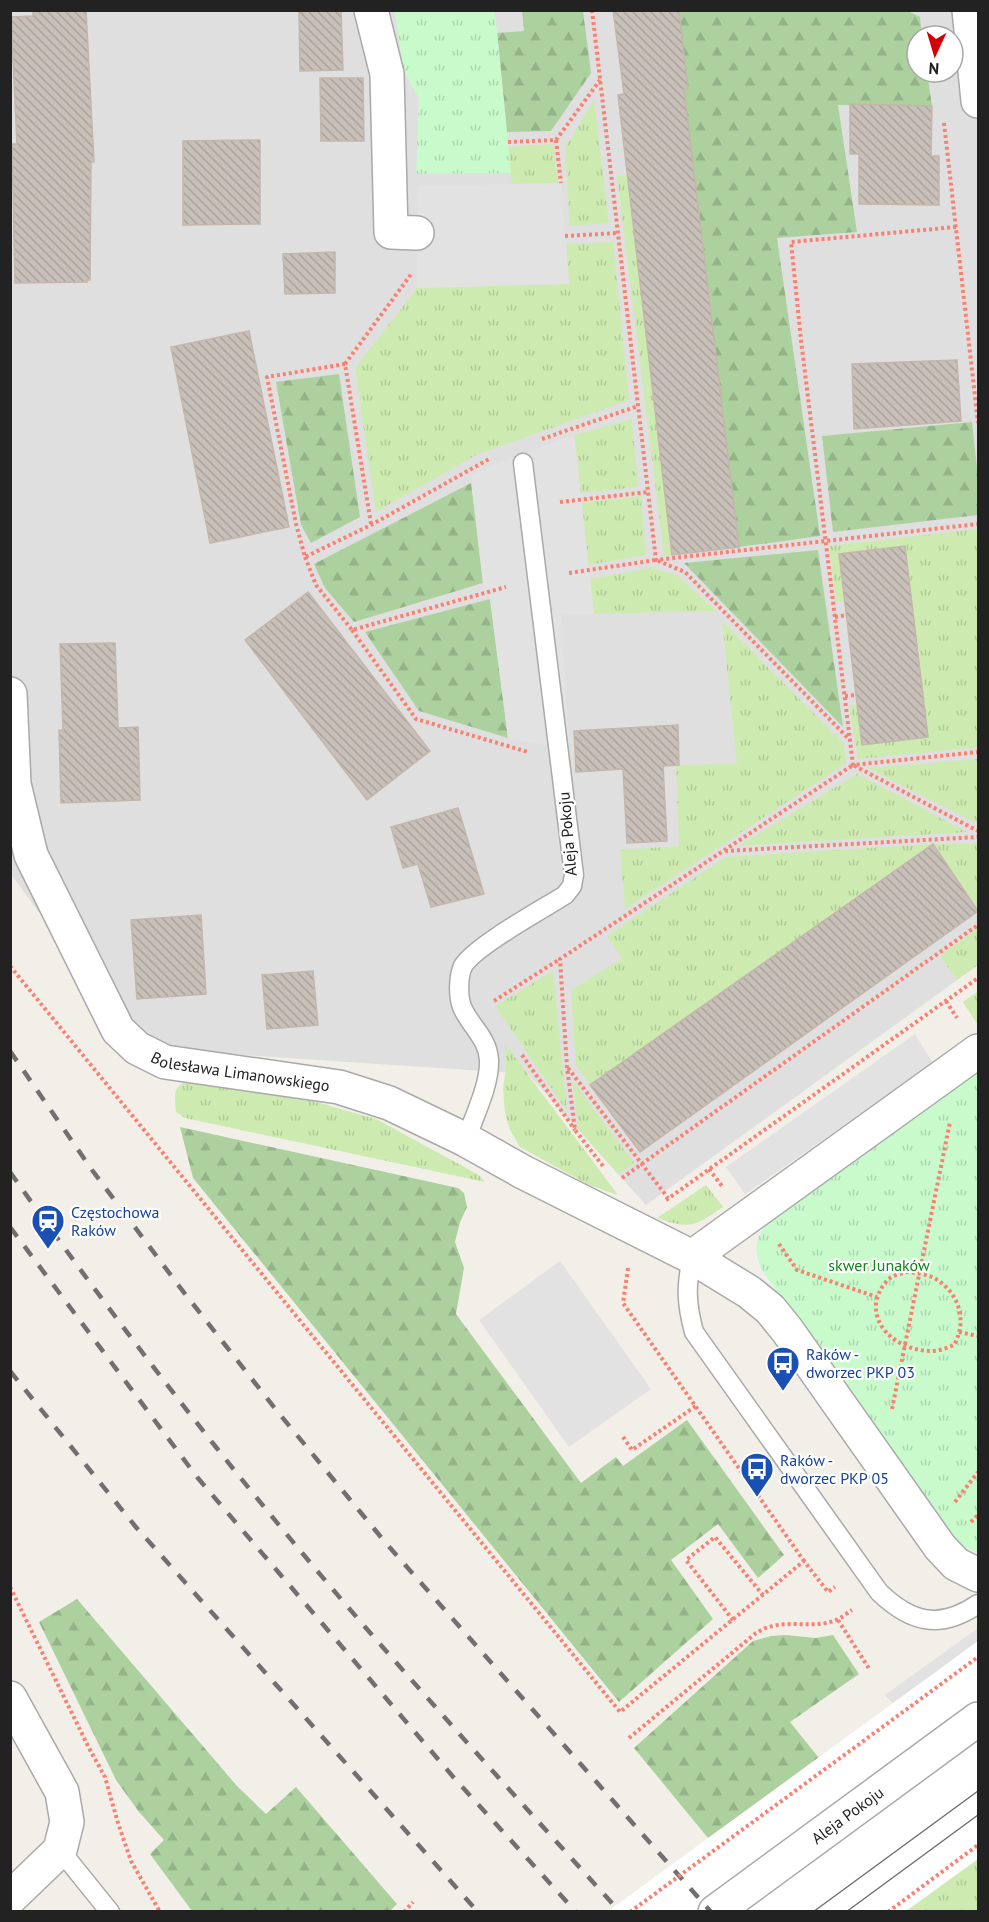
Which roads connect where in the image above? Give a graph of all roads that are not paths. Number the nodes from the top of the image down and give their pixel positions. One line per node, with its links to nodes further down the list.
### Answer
1 (370, 10): 4 (street)
2 (969, 10): 3 (street)
3 (978, 101)
4 (417, 233)
5 (523, 463): 8 (lane, Aleja Pokoju)
6 (10, 694): 8 (street, Bolesława Limanowskiego)
7 (978, 1051): 9 (street)
8 (466, 1140): 9 (street, Bolesława Limanowskiego)
9 (692, 1257): 10 (street); 11 (lane)
10 (978, 1575)
11 (978, 1604)
12 (10, 1698): 14 (street)
13 (978, 1719): 17 (street, Aleja Pokoju)
14 (60, 1850): 15 (street); 16 (lane)
15 (16, 1902)
16 (110, 1911)
17 (715, 1911)

